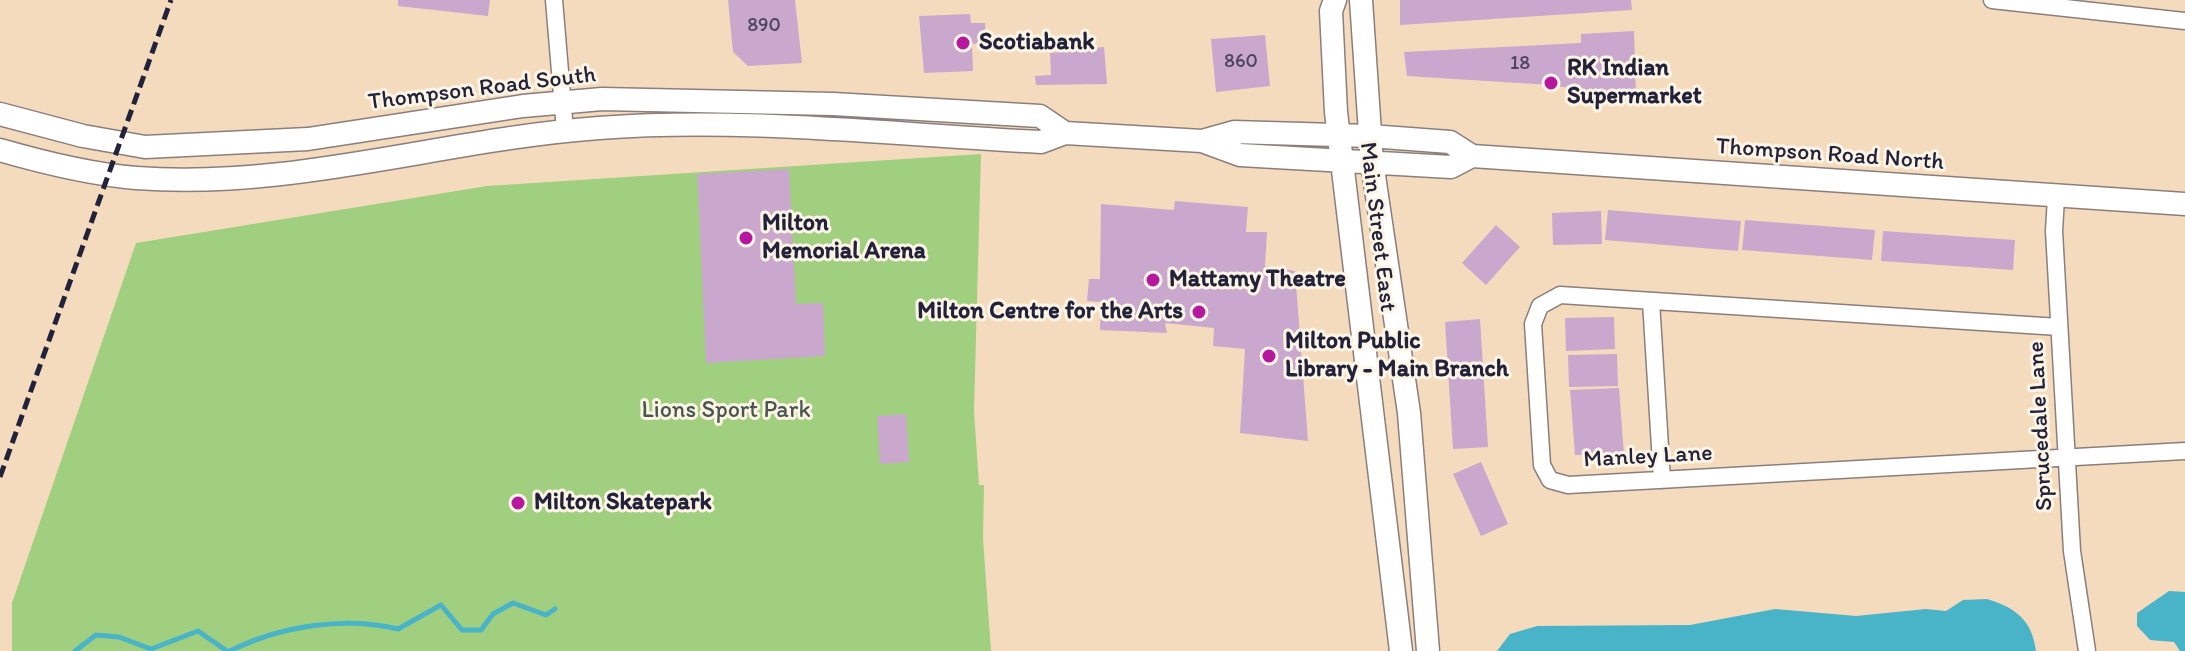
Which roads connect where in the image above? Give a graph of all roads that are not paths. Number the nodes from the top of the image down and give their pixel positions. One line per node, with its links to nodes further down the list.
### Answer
1 (554, 0): 6 (street)
2 (1335, 0): 10 (main road, Main Street East)
3 (1361, 0): 10 (main road, Main Street East)
4 (1992, 0): 5 (street)
5 (2185, 21)
6 (565, 101): 7 (main road, Thompson Road South); 8 (street); 9 (main road, Thompson Road South)
7 (0, 114)
8 (565, 131): 9 (main road, Thompson Road South); 12 (main road, Thompson Road South)
9 (1065, 133): 11 (main road, Thompson Road South)
10 (1355, 135): 11 (main road, Thompson Road South); 13 (main road, Thompson Road North); 14 (main road, Main Street East); 14 (main road, Main Street East)
11 (1202, 141): 14 (main road, Thompson Road South)
12 (0, 150)
13 (1472, 156): 14 (main road, Thompson Road North); 15 (main road, Thompson Road North)
14 (1358, 161): 22 (main road, Main Street East); 23 (main road, Main Street East)
15 (2056, 198): 16 (main road, Thompson Road North); 18 (street, Sprucedale Lane)
16 (2185, 204)
17 (1651, 301): 18 (street, Manley Lane); 21 (street); 21 (street, Manley Lane)
18 (2059, 327): 20 (street, Sprucedale Lane)
19 (2185, 451): 20 (street, Manley Lane)
20 (2066, 458): 21 (street, Manley Lane); 24 (street, Sprucedale Lane)
21 (1662, 480)
22 (1401, 651)
23 (1428, 651)
24 (2087, 651)

